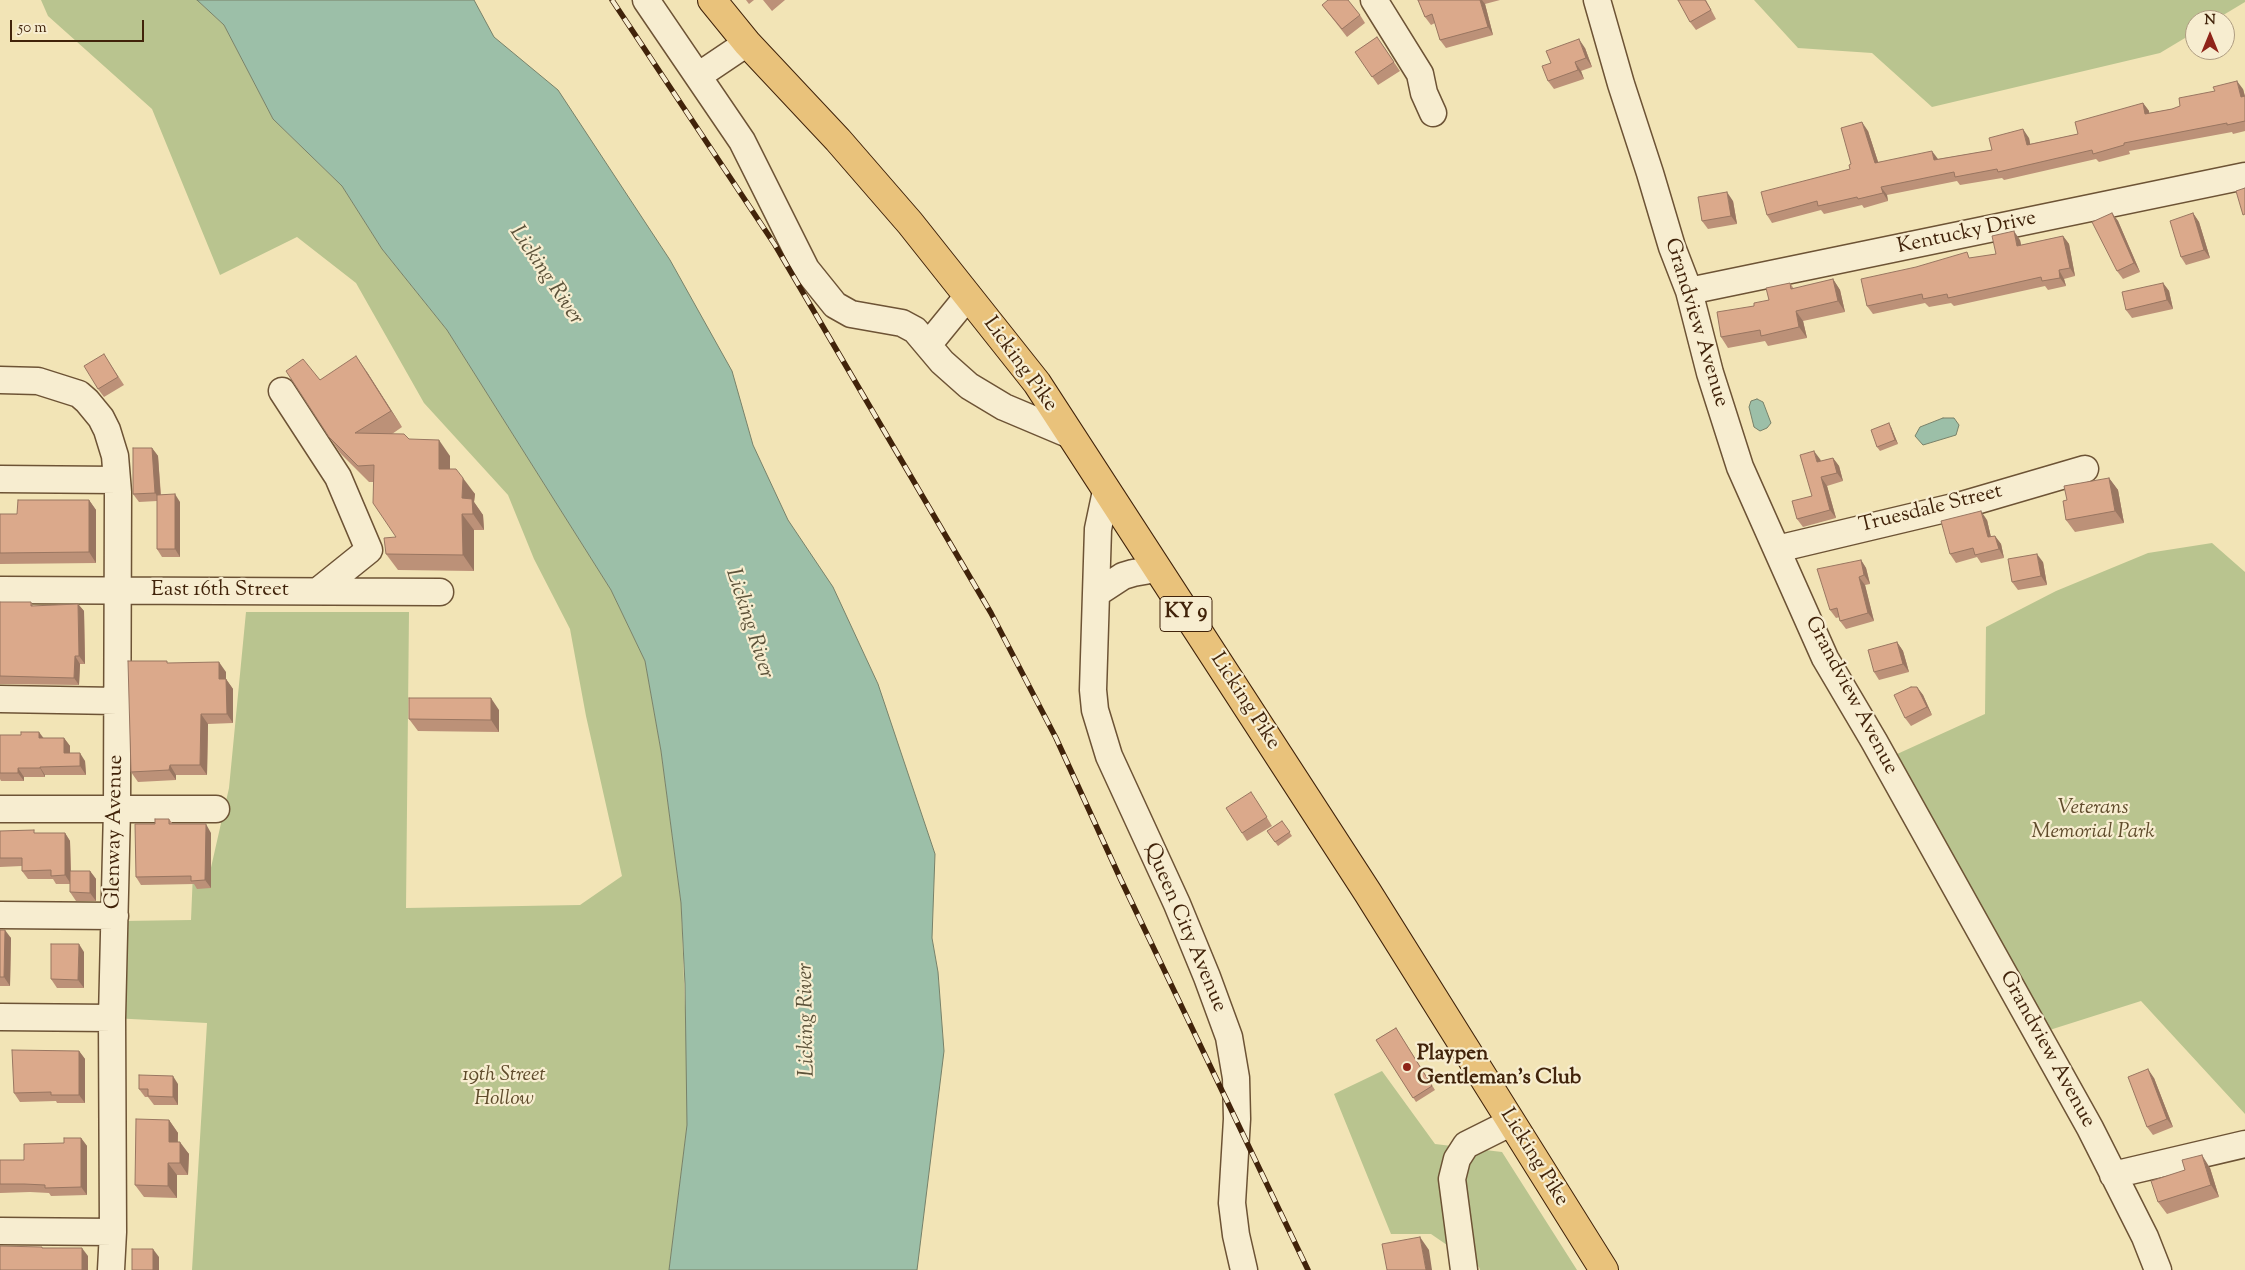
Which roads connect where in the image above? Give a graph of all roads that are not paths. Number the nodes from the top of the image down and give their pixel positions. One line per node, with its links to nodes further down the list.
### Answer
1 (646, 0): 6 (street)
2 (712, 0): 5 (main road, Licking Pike / KY 9)
3 (1374, 0): 7 (street)
4 (1597, 0): 9 (street, Grandview Avenue)
5 (747, 42): 6 (street); 10 (main road, Licking Pike / KY 9)
6 (698, 76): 11 (street)
7 (1433, 114)
8 (2245, 176): 9 (street, Kentucky Drive)
9 (1689, 291): 19 (street, Grandview Avenue)
10 (968, 296): 11 (street); 14 (main road, Licking Pike / KY 9)
11 (928, 345): 14 (street)
12 (0, 380): 17 (street, Glenway Avenue)
13 (282, 390): 23 (street)
14 (1068, 434): 18 (main road, Licking Pike / KY 9)
15 (2085, 469): 19 (street, Truesdale Street)
16 (0, 479): 17 (street)
17 (117, 480): 22 (street, Glenway Avenue)
18 (1106, 491): 20 (main road, Licking Pike / KY 9); 25 (street, Queen City Avenue)
19 (1777, 549): 37 (street, Grandview Avenue)
20 (1156, 569): 25 (street); 35 (main road, Licking Pike / KY 9)
21 (0, 590): 22 (street, East 16th Street)
22 (117, 590): 23 (street, East 16th Street); 27 (street, Glenway Avenue)
23 (318, 591): 24 (street, East 16th Street)
24 (440, 592)
25 (1097, 593): 41 (street, Queen City Avenue)
26 (0, 699): 27 (street)
27 (117, 701): 29 (street, Glenway Avenue)
28 (0, 809): 29 (street)
29 (117, 809): 30 (street); 32 (street, Glenway Avenue)
30 (216, 809)
31 (0, 915): 32 (street)
32 (115, 916): 34 (street, Glenway Avenue)
33 (0, 1017): 34 (street)
34 (112, 1018): 39 (street, Glenway Avenue)
35 (1510, 1123): 42 (street); 43 (main road, Licking Pike / KY 9)
36 (2245, 1144): 37 (street)
37 (2113, 1175): 44 (street, Grandview Avenue)
38 (0, 1231): 39 (street)
39 (113, 1232): 40 (street, Glenway Avenue)
40 (111, 1270)
41 (1244, 1270)
42 (1464, 1270)
43 (1604, 1270)
44 (2158, 1270)

